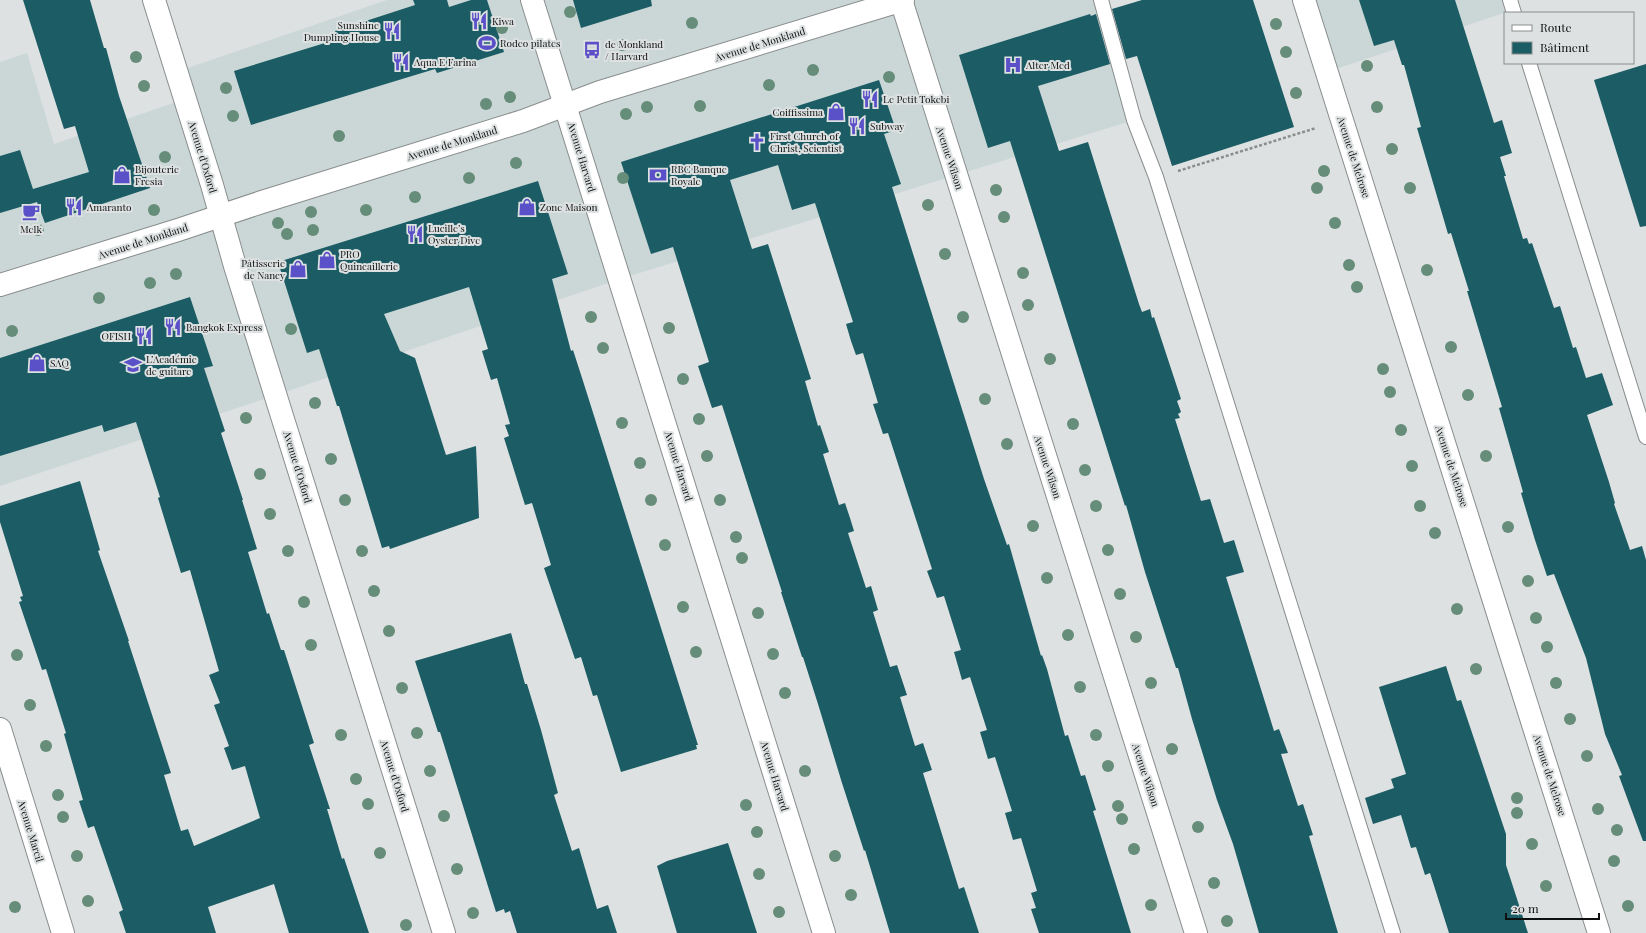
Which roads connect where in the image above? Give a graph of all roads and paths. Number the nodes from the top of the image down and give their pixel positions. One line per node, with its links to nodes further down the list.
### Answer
1 (154, 0): 12 (street, Avenue d'Oxford)
2 (532, 0): 9 (street, Avenue Harvard)
3 (901, 0): 9 (street, Avenue de Monkland); 19 (street, Avenue Wilson)
4 (1101, 0): 11 (lane)
5 (1304, 0): 21 (street, Avenue de Melrose)
6 (1510, 0): 7 (lane)
7 (1514, 12)
8 (1529, 64): 14 (lane)
9 (566, 104): 12 (street, Avenue de Monkland); 18 (street, Avenue Harvard)
10 (1318, 127): 11 (path)
11 (1156, 178): 20 (lane)
12 (221, 215): 13 (street, Avenue de Monkland); 17 (street, Avenue d'Oxford)
13 (0, 286)
14 (1646, 437)
15 (0, 729): 16 (street, Avenue Marcil)
16 (63, 933)
17 (444, 933)
18 (824, 933)
19 (1196, 933)
20 (1393, 933)
21 (1599, 933)

